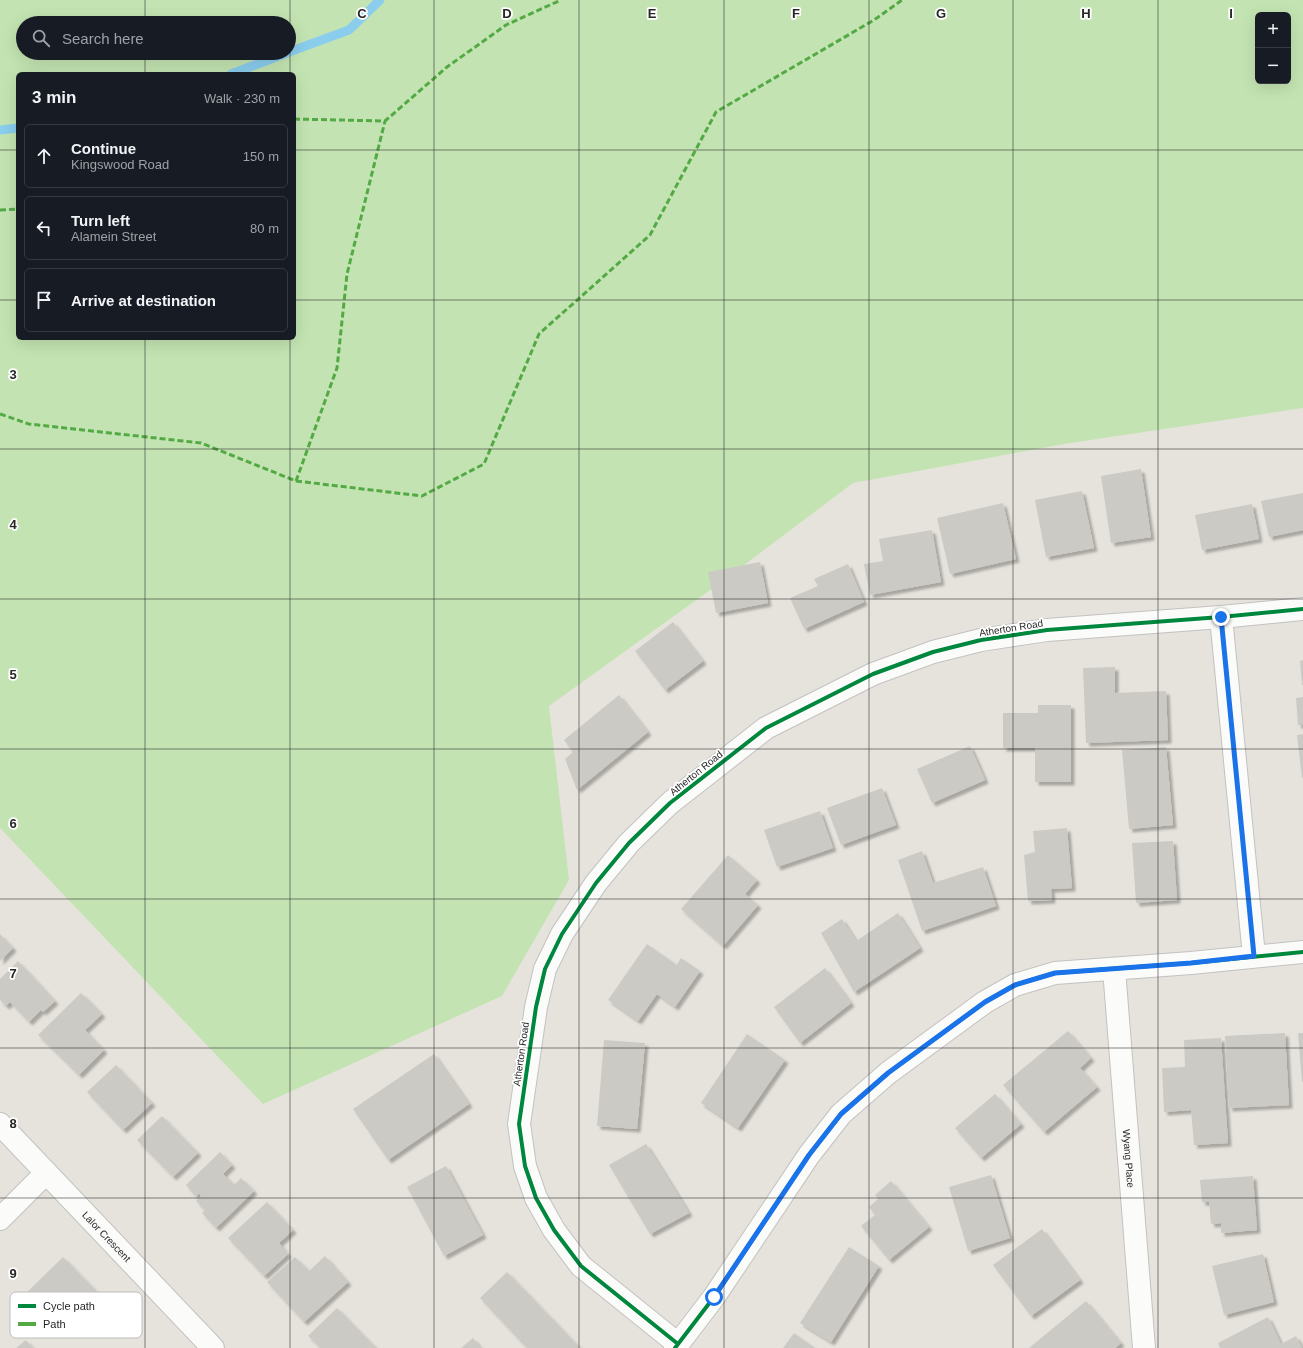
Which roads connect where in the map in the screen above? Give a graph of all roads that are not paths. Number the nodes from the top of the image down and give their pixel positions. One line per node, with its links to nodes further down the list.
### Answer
1 (1303, 609): 2 (street, Atherton Road)
2 (1221, 617): 4 (street); 9 (street, Atherton Road)
3 (1303, 952): 4 (street)
4 (1254, 956): 5 (street)
5 (1114, 970): 9 (street); 11 (street, Wyang Place)
6 (0, 1124): 7 (street, Lalor Crescent)
7 (46, 1173): 8 (street); 10 (street, Lalor Crescent)
8 (0, 1219)
9 (676, 1346)
10 (213, 1348)
11 (1144, 1348)

